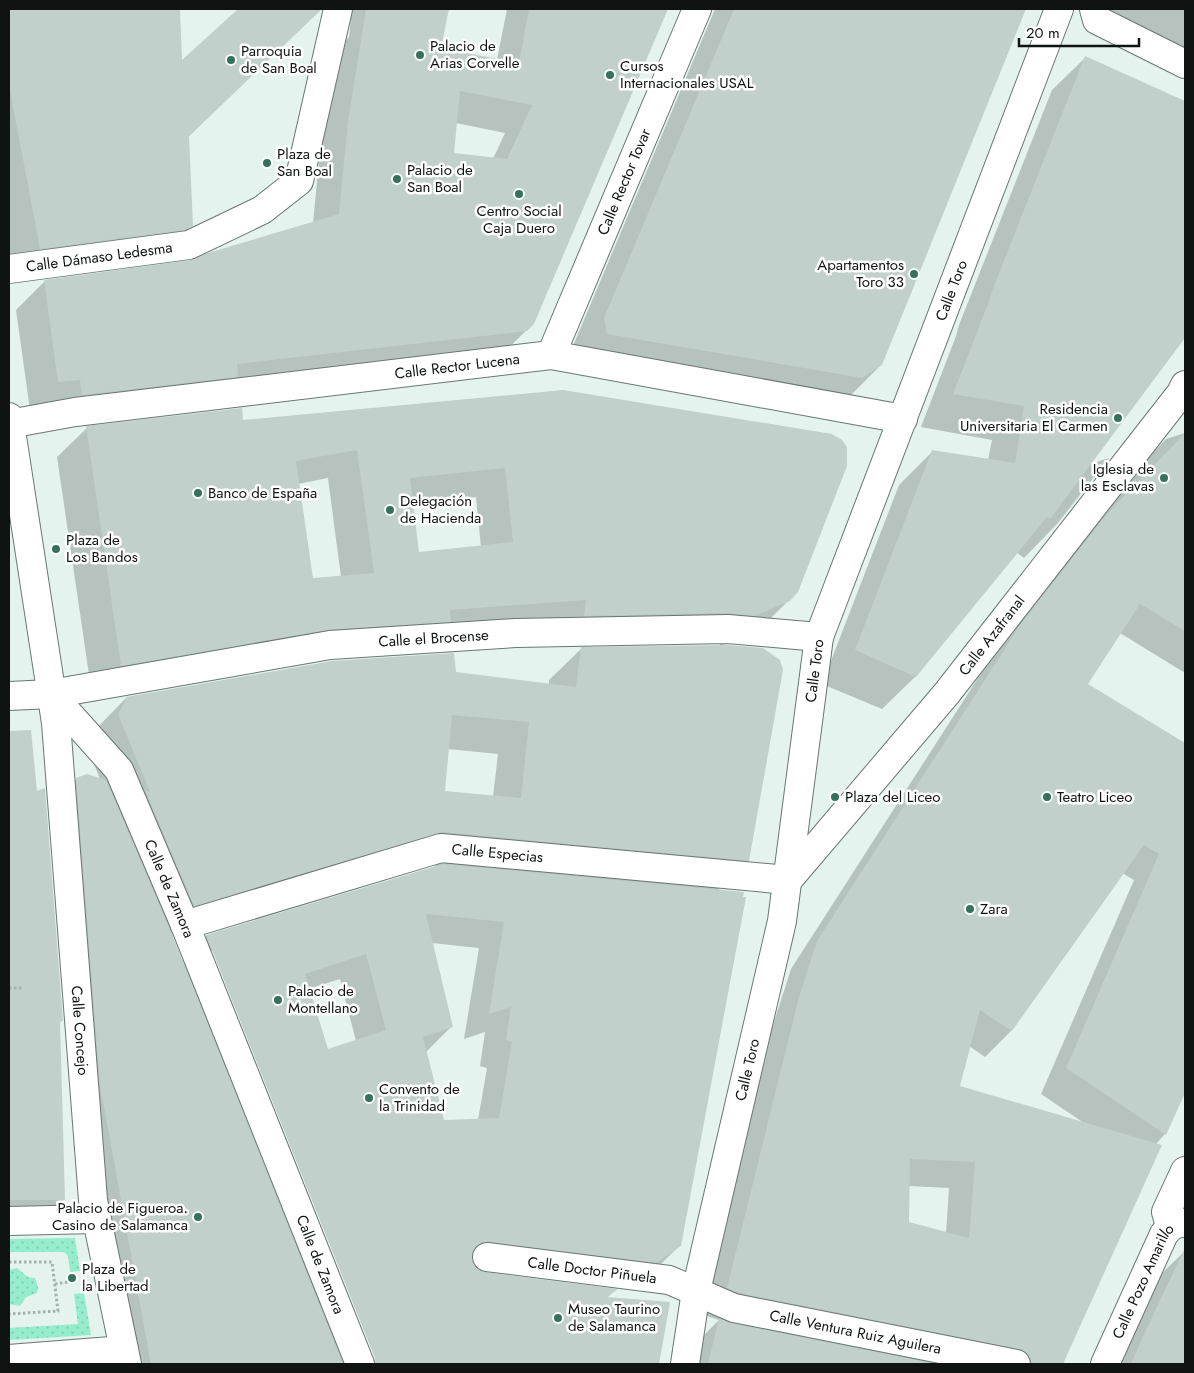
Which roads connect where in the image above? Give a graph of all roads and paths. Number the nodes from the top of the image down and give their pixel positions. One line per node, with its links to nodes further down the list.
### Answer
1 (338, 9): 6 (street, Calle Dámaso Ledesma)
2 (697, 9): 7 (street, Calle Rector Tovar)
3 (1059, 9): 9 (street, Calle Toro)
4 (1094, 9): 5 (street)
5 (1185, 64)
6 (9, 270)
7 (550, 355): 9 (street, Calle Rector Lucena); 10 (street, Calle Rector Lucena)
8 (1185, 384): 14 (street, Calle Azafranal)
9 (902, 419): 11 (street, Calle Toro)
10 (9, 422): 12 (street)
11 (820, 637): 12 (street, Calle el Brocense); 14 (street, Calle Toro)
12 (51, 694): 13 (street); 15 (street, Calle de Zamora); 19 (street, Calle Concejo)
13 (9, 696)
14 (788, 880): 15 (street, Calle Especias); 24 (street, Calle Toro)
15 (185, 925): 28 (street, Calle de Zamora)
16 (9, 988): 17 (path)
17 (24, 988)
18 (1185, 1171): 21 (street, Calle Pozo Amarillo)
19 (96, 1219): 20 (street); 26 (street, Calle Concejo)
20 (9, 1221)
21 (1178, 1225): 31 (street, Calle Pozo Amarillo)
22 (487, 1257): 24 (street, Calle Doctor Piñuela)
23 (9, 1262): 25 (path)
24 (696, 1291): 29 (street, Calle Toro); 30 (street, Calle Ventura Ruiz Aguilera)
25 (9, 1314)
26 (125, 1357): 27 (street)
27 (9, 1359)
28 (360, 1364)
29 (685, 1364)
30 (1016, 1364)
31 (1105, 1364)

